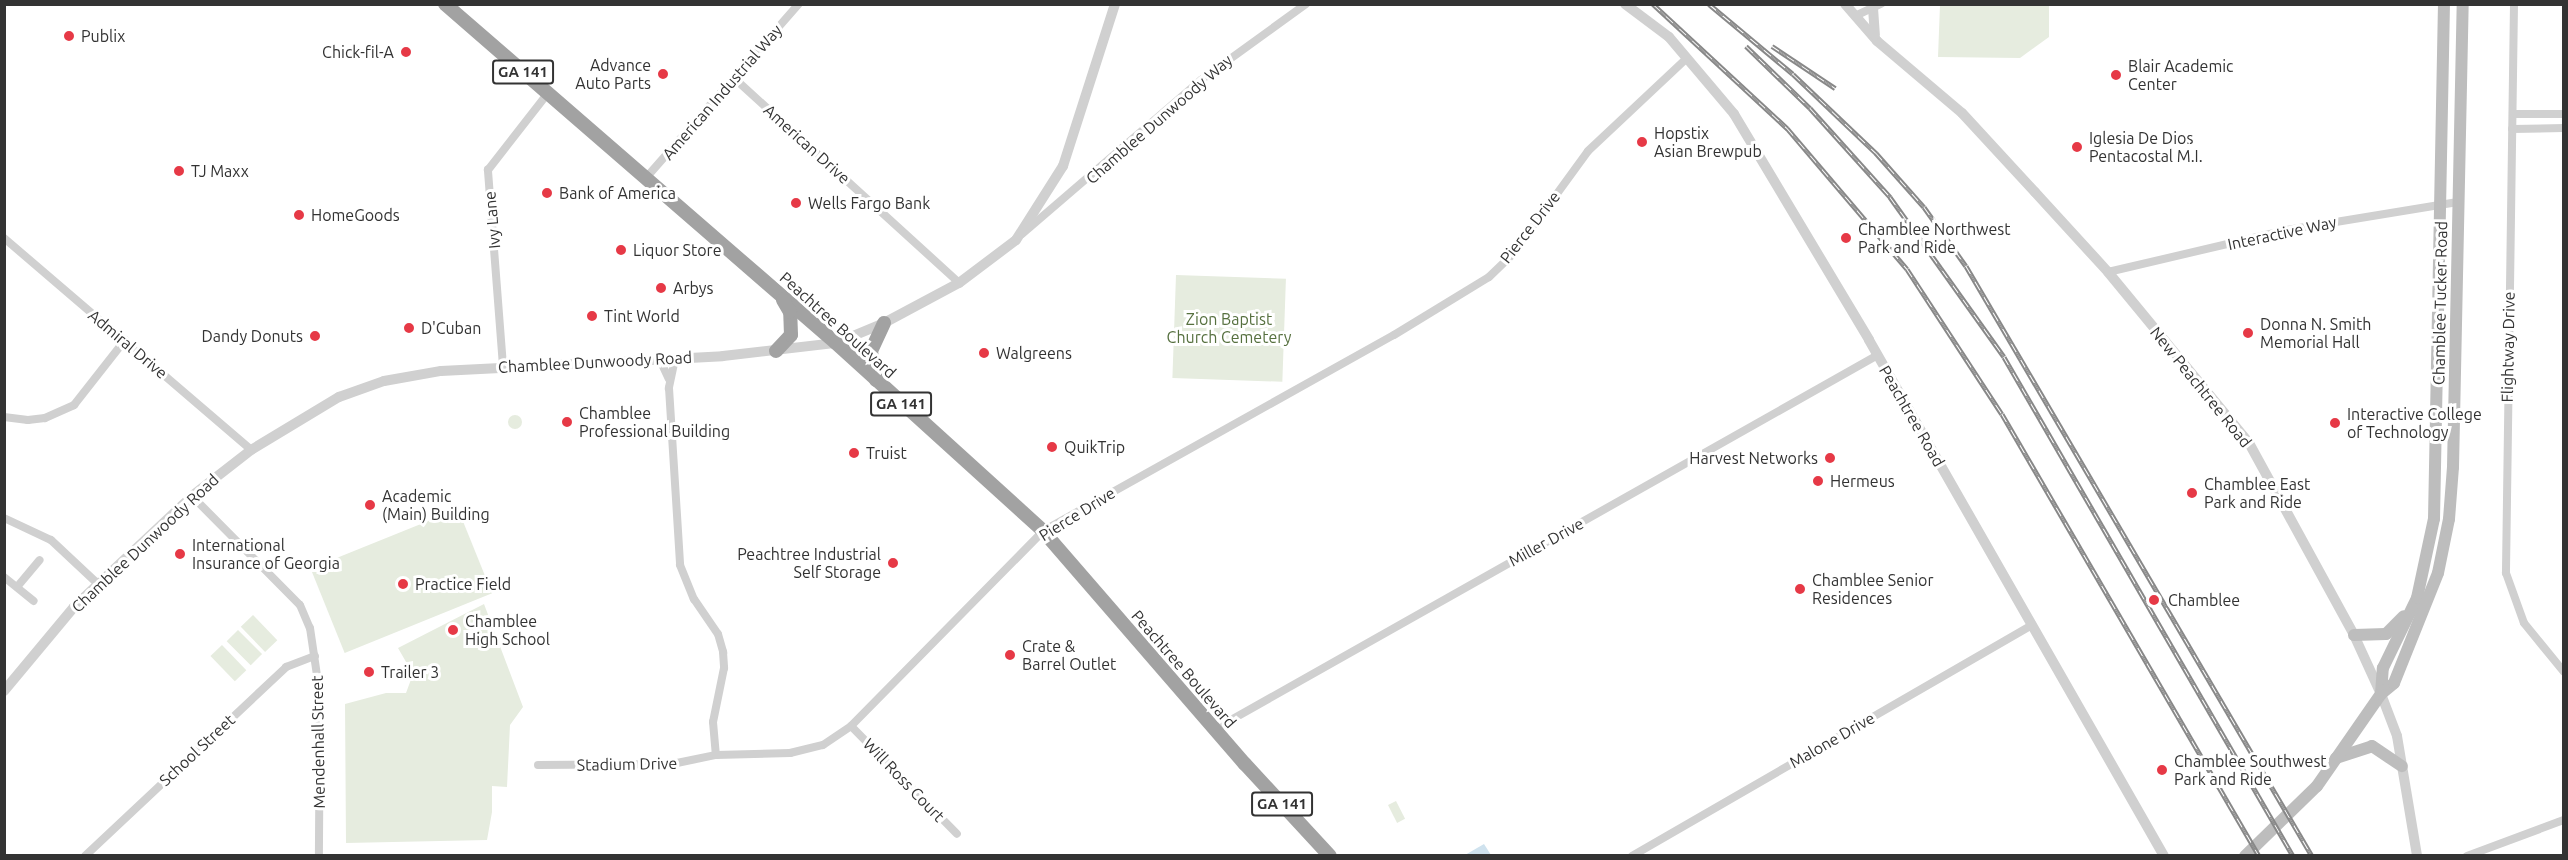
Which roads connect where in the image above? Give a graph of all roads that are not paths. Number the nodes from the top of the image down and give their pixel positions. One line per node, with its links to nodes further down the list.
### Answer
1 (446, 4): 15 (highway, Peachtree Boulevard / GA 141)
2 (799, 4): 14 (street, American Industrial Way)
3 (1115, 4): 24 (street, Chamblee Dunwoody Road)
4 (1306, 4): 24 (street, Chamblee Dunwoody Way)
5 (1624, 4): 13 (street, Peachtree Road)
6 (1845, 4): 11 (street, New Peachtree Road)
7 (2444, 4): 22 (main road, Chamblee Tucker Road)
8 (2463, 4): 21 (main road, Chamblee Tucker Road)
9 (2514, 4): 16 (street, Flightway Drive)
10 (1877, 6): 11 (street); 12 (street)
11 (1856, 16): 12 (street, New Peachtree Road)
12 (1878, 41): 25 (street, New Peachtree Road)
13 (1687, 58): 32 (street, Peachtree Road); 42 (street, Pierce Drive)
14 (734, 78): 20 (street, American Industrial Way); 26 (street, American Drive)
15 (548, 93): 20 (highway, Peachtree Boulevard / GA 141); 35 (street, Ivy Lane)
16 (2513, 114): 17 (street); 18 (street, Flightway Drive)
17 (2564, 114)
18 (2512, 129): 19 (street); 52 (street, Flightway Drive)
19 (2564, 129)
20 (645, 178): 27 (highway, Peachtree Boulevard / GA 141)
21 (2458, 202): 22 (street, Interactive Way); 54 (main road, Chamblee Tucker Road)
22 (2439, 205): 25 (street, Interactive Way); 47 (main road, Chamblee Tucker Road)
23 (4, 238): 29 (street, Admiral Drive)
24 (1016, 240): 26 (street, Chamblee Dunwoody Road)
25 (2108, 272): 50 (street, New Peachtree Road)
26 (960, 283): 28 (street, Chamblee Dunwoody Road)
27 (778, 293): 30 (highway, Peachtree Boulevard / GA 141); 31 (highway)
28 (884, 323): 30 (street, Chamblee Dunwoody Road); 37 (highway)
29 (125, 340): 38 (street); 39 (street, Admiral Drive)
30 (836, 343): 31 (street, Chamblee Dunwoody Road); 37 (highway, Peachtree Boulevard / GA 141)
31 (776, 351): 33 (street, Chamblee Dunwoody Road)
32 (1878, 355): 49 (street, Peachtree Road); 56 (street, Miller Drive)
33 (675, 359): 34 (street, Chamblee Dunwoody Road); 36 (street)
34 (660, 360): 35 (street, Chamblee Dunwoody Road); 36 (street)
35 (504, 366): 39 (street, Chamblee Dunwoody Road)
36 (669, 379): 57 (street)
37 (876, 381): 42 (highway, Peachtree Boulevard / GA 141)
38 (4, 417)
39 (251, 450): 40 (street, Chamblee Dunwoody Road)
40 (192, 496): 45 (street, Chamblee Dunwoody Road); 51 (street, Mendenhall Street)
41 (4, 518): 45 (street)
42 (1043, 531): 55 (street, Pierce Drive); 56 (highway, Peachtree Boulevard / GA 141)
43 (40, 560): 46 (street)
44 (4, 577): 46 (street)
45 (98, 584): 53 (street, Chamblee Dunwoody Road)
46 (17, 587): 48 (street)
47 (2417, 598): 50 (main road); 54 (main road, Chamblee Tucker Road)
48 (34, 601)
49 (2032, 625): 66 (street, Malone Drive); 67 (street, Peachtree Road)
50 (2355, 635): 54 (street, New Peachtree Road)
51 (315, 656): 63 (street, School Street); 64 (street, Mendenhall Street)
52 (2564, 672)
53 (4, 691)
54 (2381, 694): 58 (main road, Chamblee Tucker Road); 60 (street, New Peachtree Road)
55 (851, 726): 57 (street, Pierce Drive); 62 (street, Will Ross Court)
56 (1215, 729): 65 (highway, Peachtree Boulevard / GA 141)
57 (716, 755): 59 (street, Stadium Drive)
58 (2335, 758): 60 (main road); 68 (main road, Chamblee Tucker Road)
59 (538, 765)
60 (2402, 766): 69 (street, New Peachtree Road)
61 (2564, 820): 70 (street)
62 (957, 834)
63 (85, 855)
64 (319, 855)
65 (1330, 855)
66 (1632, 855)
67 (2164, 855)
68 (2245, 855)
69 (2417, 855)
70 (2467, 855)

